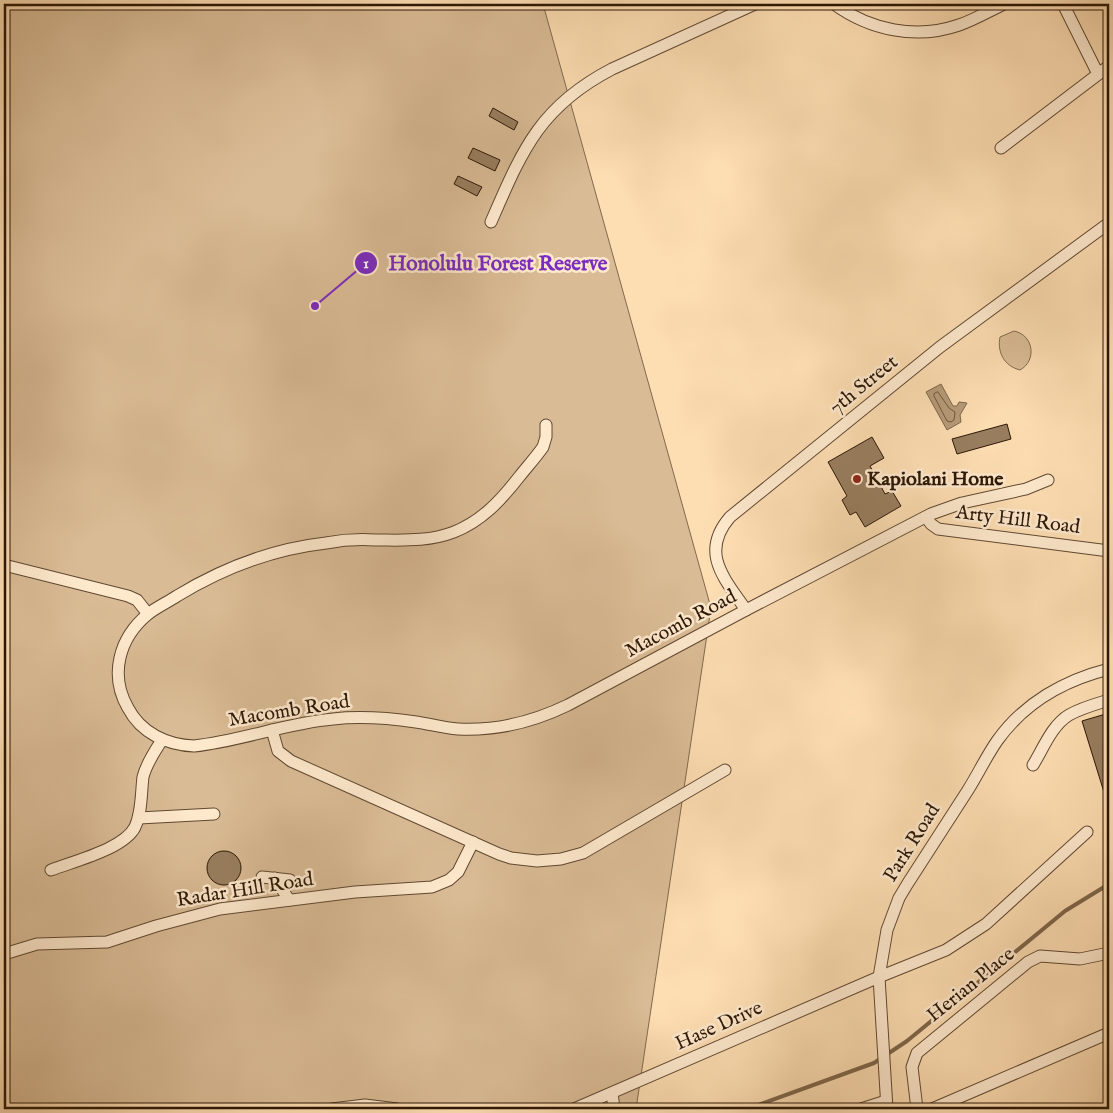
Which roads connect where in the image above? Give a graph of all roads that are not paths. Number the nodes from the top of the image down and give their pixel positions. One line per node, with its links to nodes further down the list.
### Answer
1 (756, 4): 8 (street)
2 (834, 4): 3 (street)
3 (1004, 4)
4 (1063, 4): 6 (street)
5 (1109, 66): 6 (street)
6 (1098, 74): 7 (street)
7 (1001, 148)
8 (491, 222)
9 (1109, 223): 15 (street, 7th Street)
10 (546, 425): 16 (street, Macomb Road)
11 (1048, 480): 12 (street, Macomb Road)
12 (926, 518): 13 (street, Arty Hill Road); 15 (street, Macomb Road)
13 (1109, 551)
14 (4, 565): 16 (street)
15 (746, 610): 19 (street, Macomb Road)
16 (148, 614): 20 (street, Macomb Road)
17 (1109, 669): 34 (street, Park Road)
18 (1109, 700): 21 (street)
19 (272, 730): 20 (street, Macomb Road); 26 (street)
20 (162, 740): 24 (street)
21 (1033, 766)
22 (725, 770): 26 (street)
23 (214, 814): 24 (street)
24 (138, 818): 27 (street)
25 (1087, 832): 34 (street, Hase Drive)
26 (473, 842): 31 (street, Radar Hill Road)
27 (51, 870)
28 (262, 877): 29 (street)
29 (276, 878): 30 (street); 31 (street)
30 (290, 880)
31 (289, 900): 33 (street, Radar Hill Road)
32 (1109, 953): 43 (street, Herian Place)
33 (4, 954)
34 (879, 977): 36 (street, Hase Drive); 37 (street, Park Road)
35 (1109, 1033): 44 (street)
36 (612, 1093): 40 (street, Hase Drive); 41 (street)
37 (886, 1105): 42 (street)
38 (332, 1109): 39 (street)
39 (397, 1109)
40 (574, 1109)
41 (614, 1109)
42 (861, 1109)
43 (917, 1109)
44 (932, 1109)

